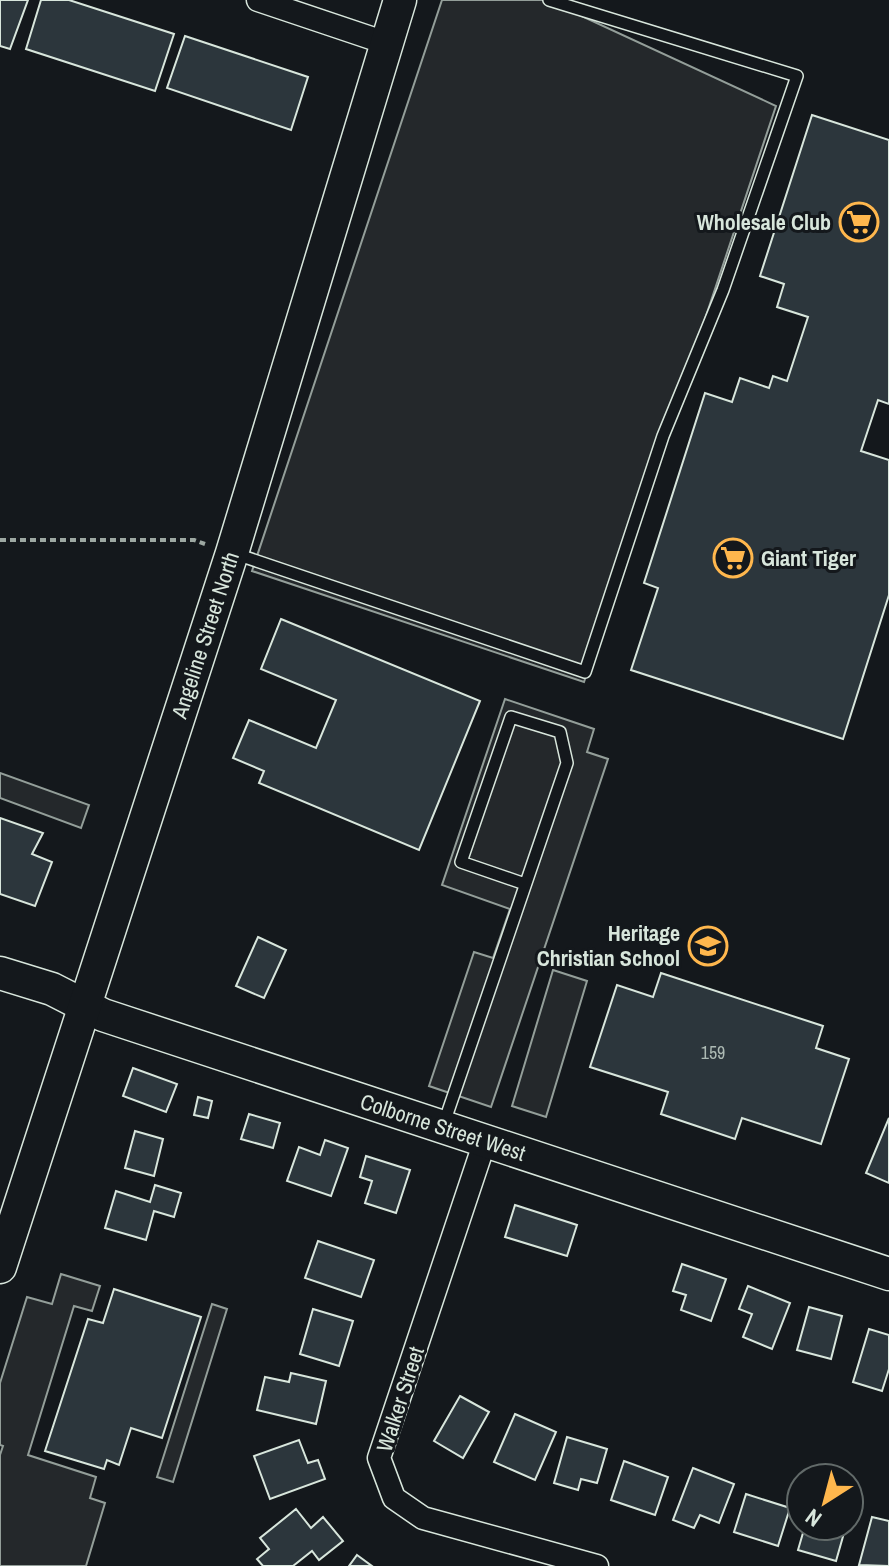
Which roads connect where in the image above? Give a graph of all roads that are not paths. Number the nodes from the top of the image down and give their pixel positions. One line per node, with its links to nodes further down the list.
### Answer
1 (258, 0): 4 (street)
2 (400, 0): 4 (main road, Angeline Street North)
3 (549, 0): 5 (lane)
4 (386, 43): 5 (main road, Angeline Street North)
5 (232, 553): 8 (main road, Angeline Street North)
6 (525, 884): 6 (lane); 9 (lane)
7 (0, 973): 8 (main road, Colborne Street West)
8 (85, 1006): 9 (main road, Colborne Street West); 11 (main road, Angeline Street North)
9 (442, 1127): 10 (main road, Colborne Street West)
10 (485, 1141): 12 (main road, Colborne Street West); 13 (street, Walker Street)
11 (0, 1267)
12 (889, 1274)
13 (597, 1566)

